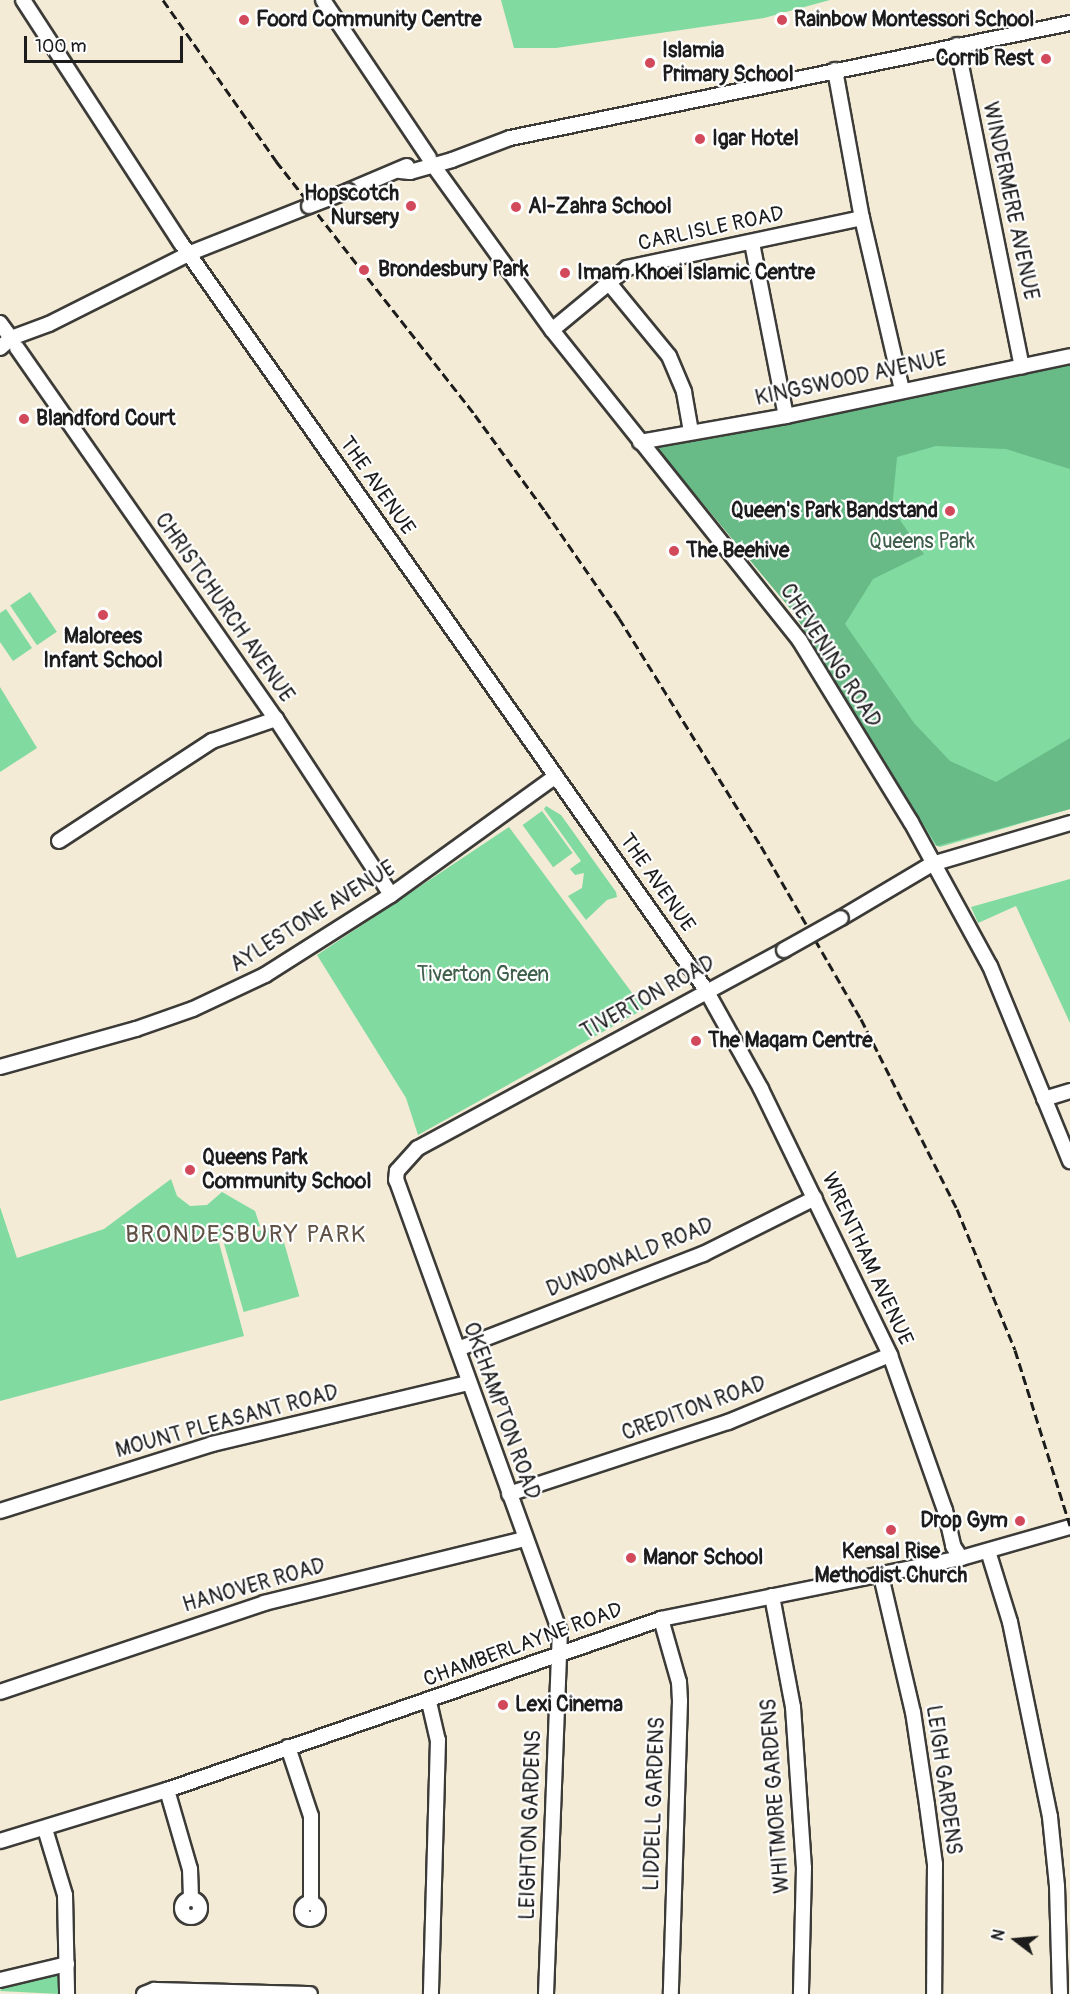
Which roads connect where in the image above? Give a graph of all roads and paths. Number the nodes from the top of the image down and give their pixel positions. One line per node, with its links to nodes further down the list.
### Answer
1 (23, 0): 9 (street, THE AVENUE)
2 (323, 0): 6 (street, CHEVENING ROAD)
3 (1070, 23): 4 (street)
4 (957, 45): 5 (street); 17 (street, WINDERMERE AVENUE)
5 (835, 70): 6 (street); 7 (street)
6 (431, 162): 9 (street, bridge); 12 (street, CHEVENING ROAD)
7 (862, 218): 8 (street, CARLISLE ROAD); 18 (street)
8 (752, 243): 10 (street, CARLISLE ROAD); 19 (street)
9 (188, 254): 13 (street); 23 (street, THE AVENUE)
10 (609, 283): 12 (street, CARLISLE ROAD); 20 (street)
11 (0, 323): 13 (street, CHRISTCHURCH AVENUE)
12 (552, 330): 21 (street, CHEVENING ROAD)
13 (14, 343): 14 (street); 15 (street); 22 (street, CHRISTCHURCH AVENUE)
14 (0, 348)
15 (0, 353)
16 (1070, 356): 17 (street, KINGSWOOD AVENUE)
17 (1022, 366): 18 (street, KINGSWOOD AVENUE)
18 (902, 390): 19 (street, KINGSWOOD AVENUE)
19 (786, 416): 20 (street, KINGSWOOD AVENUE)
20 (691, 430): 21 (street, KINGSWOOD AVENUE)
21 (640, 442): 26 (street, CHEVENING ROAD)
22 (276, 719): 25 (street); 27 (street, CHRISTCHURCH AVENUE)
23 (556, 776): 27 (street, AYLESTONE AVENUE); 28 (street, THE AVENUE)
24 (1070, 823): 26 (street, TIVERTON ROAD)
25 (59, 842)
26 (932, 864): 28 (street, TIVERTON ROAD, bridge); 31 (street, CHEVENING ROAD)
27 (391, 895): 29 (street, AYLESTONE AVENUE)
28 (706, 990): 33 (street, TIVERTON ROAD); 34 (street, WRENTHAM AVENUE)
29 (0, 1067)
30 (1070, 1091): 31 (street)
31 (1044, 1099): 32 (street, CHEVENING ROAD)
32 (1070, 1161)
33 (396, 1180): 35 (street, OKEHAMPTON ROAD)
34 (815, 1198): 35 (street, DUNDONALD ROAD); 36 (street, WRENTHAM AVENUE)
35 (458, 1349): 37 (street, OKEHAMPTON ROAD)
36 (890, 1355): 38 (street, CREDITON ROAD); 43 (street, WRENTHAM AVENUE)
37 (468, 1383): 38 (street, OKEHAMPTON ROAD); 39 (street, MOUNT PLEASANT ROAD)
38 (509, 1494): 41 (street, OKEHAMPTON ROAD)
39 (0, 1511)
40 (1063, 1529): 42 (street, CHAMBERLAYNE ROAD)
41 (524, 1539): 47 (street, OKEHAMPTON ROAD); 48 (street, HANOVER ROAD)
42 (988, 1551): 43 (street, CHAMBERLAYNE ROAD); 66 (street)
43 (961, 1558): 44 (street, CHAMBERLAYNE ROAD)
44 (881, 1576): 45 (street, CHAMBERLAYNE ROAD); 65 (street, LEIGH GARDENS)
45 (772, 1596): 46 (street, CHAMBERLAYNE ROAD); 64 (street, WHITMORE GARDENS)
46 (661, 1619): 47 (street, CHAMBERLAYNE ROAD); 63 (street, LIDDELL GARDENS)
47 (559, 1657): 49 (street, CHAMBERLAYNE ROAD); 62 (street, LEIGHTON GARDENS)
48 (0, 1692)
49 (429, 1702): 50 (street, CHAMBERLAYNE ROAD); 61 (street)
50 (288, 1747): 51 (street, CHAMBERLAYNE ROAD); 55 (street)
51 (167, 1790): 52 (street, CHAMBERLAYNE ROAD); 54 (street)
52 (45, 1829): 53 (street, CHAMBERLAYNE ROAD); 56 (street)
53 (0, 1841)
54 (190, 1899)
55 (310, 1903)
56 (67, 1964): 57 (street); 58 (street)
57 (0, 1980)
58 (67, 1994)
59 (144, 1994): 60 (street)
60 (310, 1994)
61 (431, 1994)
62 (546, 1994)
63 (671, 1994)
64 (801, 1994)
65 (934, 1994)
66 (1060, 1994)

